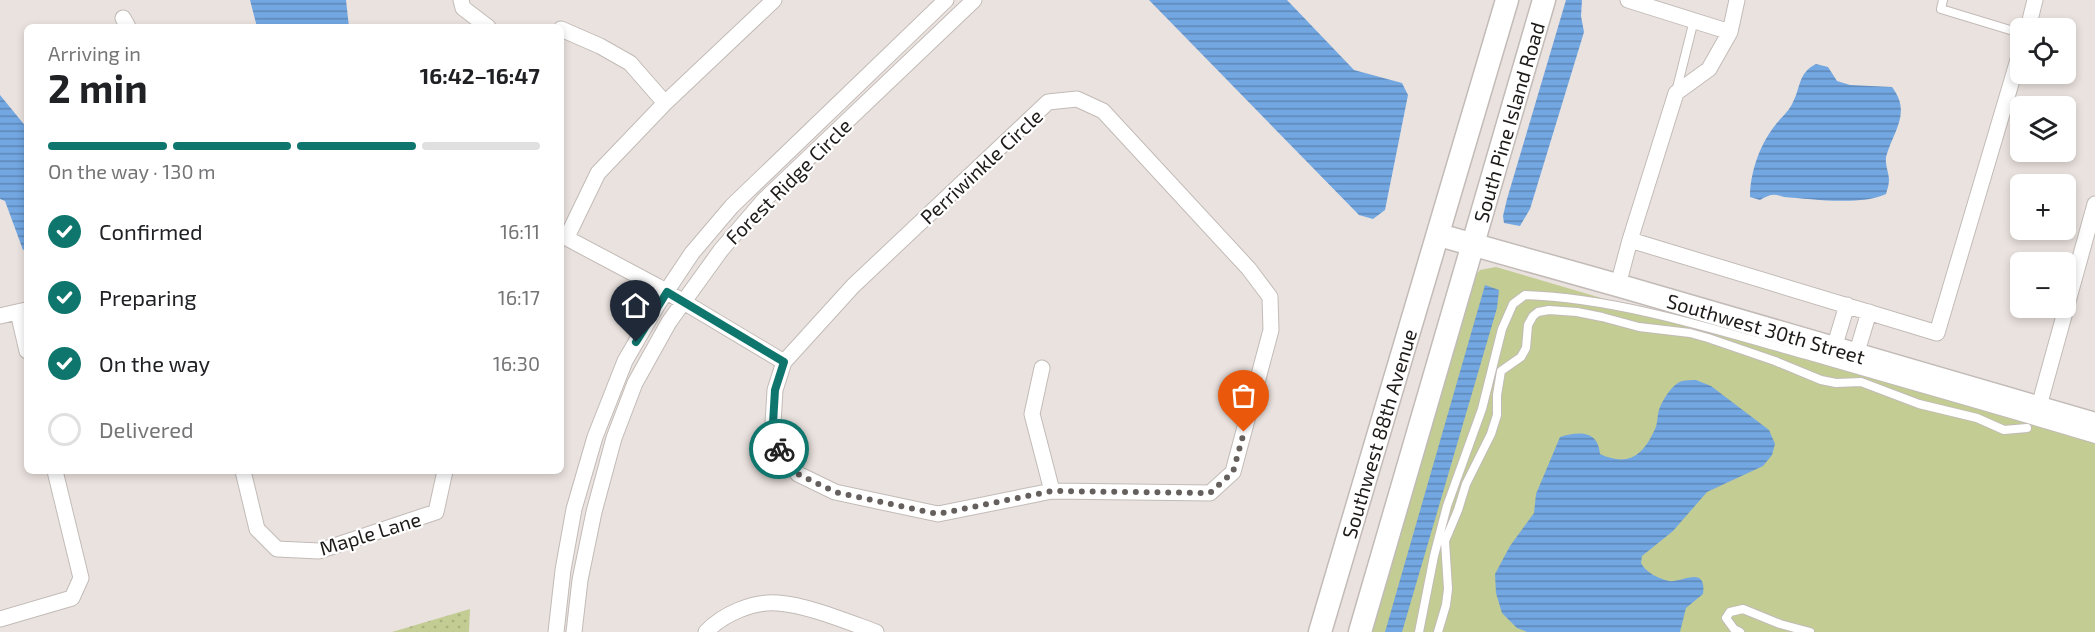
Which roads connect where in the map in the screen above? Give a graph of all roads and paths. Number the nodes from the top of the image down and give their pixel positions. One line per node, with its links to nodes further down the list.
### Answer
1 (461, 0): 13 (street)
2 (774, 0): 19 (street)
3 (946, 0): 26 (street, Forest Ridge Circle)
4 (974, 0): 27 (street, Forest Ridge Circle)
5 (1507, 0): 21 (main road, South Pine Island Road)
6 (1545, 0): 24 (main road, South Pine Island Road)
7 (1628, 0): 12 (street)
8 (1737, 0): 16 (street)
9 (1943, 0): 15 (lane)
10 (2035, 0): 11 (street)
11 (2030, 18)
12 (1694, 20): 16 (street); 18 (lane)
13 (484, 24)
14 (564, 30): 19 (street)
15 (2010, 30)
16 (1730, 32): 18 (street)
17 (2011, 84): 30 (street)
18 (1676, 93): 23 (street)
19 (665, 103): 22 (street)
20 (2095, 204): 37 (street)
21 (1439, 235): 24 (main road, Southwest 30th Street); 50 (main road, Southwest 88th Avenue)
22 (564, 236): 26 (street)
23 (1630, 240): 25 (street); 28 (street)
24 (1473, 245): 25 (main road, Southwest 30th Street); 51 (main road, Southwest 88th Avenue)
25 (1618, 285): 33 (main road, Southwest 30th Street)
26 (667, 292): 27 (street); 46 (street, Forest Ridge Circle)
27 (684, 302): 35 (street); 47 (street, Forest Ridge Circle)
28 (1847, 305): 30 (street); 33 (street)
29 (22, 311): 31 (street); 32 (street)
30 (1869, 312): 34 (street)
31 (0, 316)
32 (24, 327)
33 (1834, 348): 34 (main road, Southwest 30th Street)
34 (1856, 354): 37 (main road, Southwest 30th Street)
35 (784, 362): 44 (street, Perriwinkle Circle); 44 (street, Perriwinkle Circle)
36 (1042, 368): 44 (street)
37 (2039, 406): 38 (main road, Southwest 30th Street)
38 (2095, 424)
39 (2027, 428): 53 (lane)
40 (2095, 440): 52 (lane)
41 (57, 474): 45 (street)
42 (244, 474): 43 (street, Maple Lane)
43 (444, 474)
44 (1052, 491)
45 (0, 619)
46 (556, 632)
47 (574, 632)
48 (706, 632): 49 (street)
49 (876, 632)
50 (1320, 632)
51 (1360, 632)
52 (1419, 632)
53 (1438, 632)
54 (1740, 632): 55 (lane)
55 (1810, 632)

